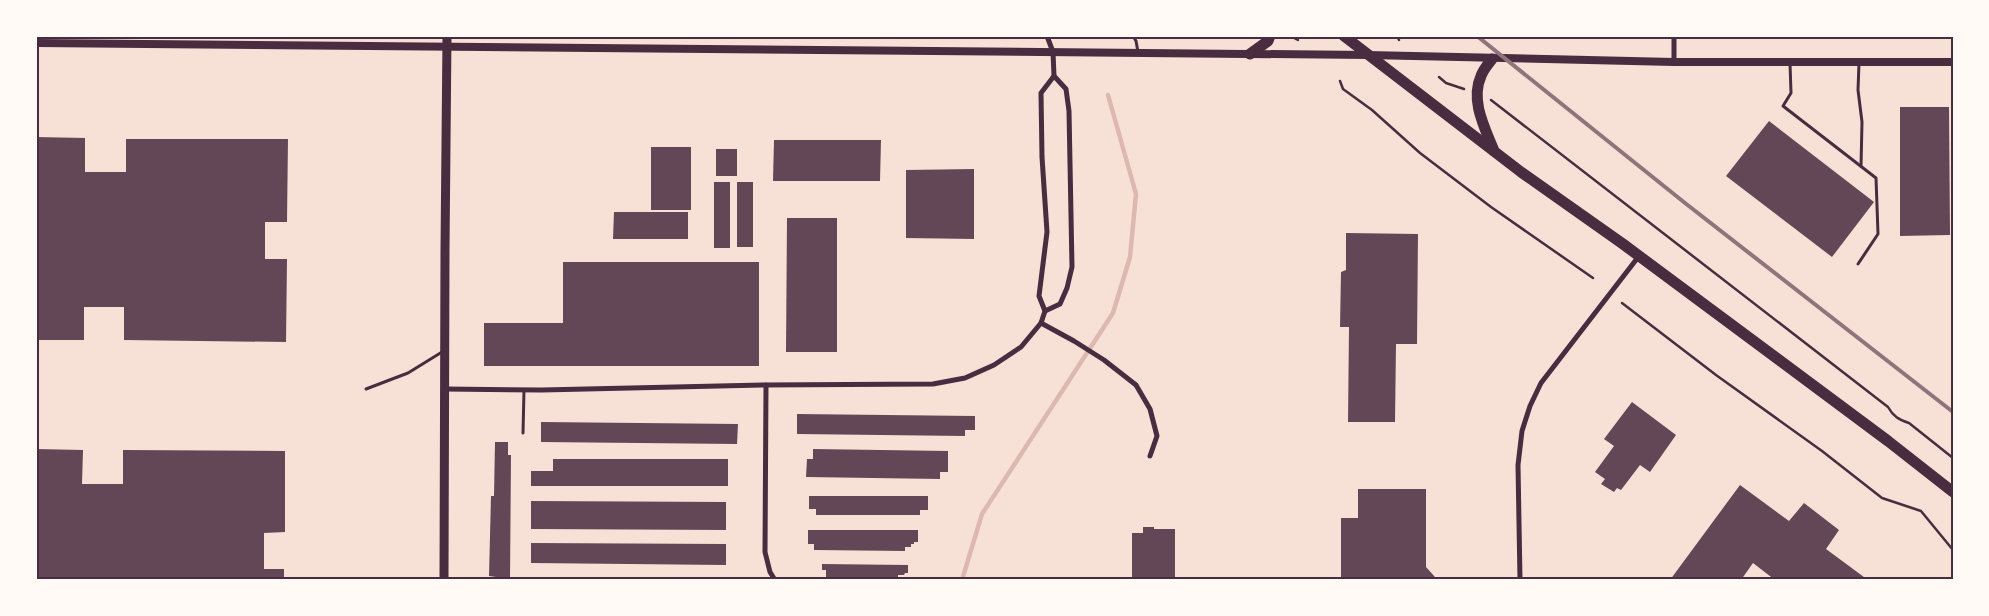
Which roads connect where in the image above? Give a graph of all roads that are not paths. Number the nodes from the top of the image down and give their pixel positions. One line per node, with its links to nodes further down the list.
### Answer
1 (447, 36): 8 (main road)
2 (1048, 36): 9 (street)
3 (1133, 36): 10 (lane)
4 (1270, 36): 11 (highway)
5 (1344, 36): 12 (highway)
6 (1674, 36): 16 (street)
7 (36, 43): 8 (street)
8 (447, 46): 9 (street); 27 (main road)
9 (1053, 52): 10 (street); 20 (street)
10 (1138, 53): 11 (street)
11 (1250, 54): 12 (street)
12 (1368, 55): 13 (street); 21 (highway)
13 (1492, 59): 15 (street); 21 (highway)
14 (1528, 59): 15 (street)
15 (1609, 60): 16 (street)
16 (1674, 62): 17 (street)
17 (1790, 62): 18 (street); 22 (lane)
18 (1859, 62): 19 (street); 22 (lane)
19 (1953, 62)
20 (1054, 76): 25 (street); 25 (street)
21 (1494, 151): 23 (highway)
22 (1861, 167): 24 (lane)
23 (1639, 256): 34 (highway); 37 (street)
24 (1858, 264)
25 (1045, 311): 26 (street)
26 (1041, 323): 28 (street); 33 (street)
27 (445, 351): 29 (main road); 30 (lane)
28 (766, 385): 31 (street); 36 (street)
29 (445, 389): 31 (street); 35 (main road)
30 (366, 390)
31 (524, 390): 32 (lane)
32 (523, 433)
33 (1150, 456)
34 (1953, 492)
35 (444, 580)
36 (775, 580)
37 (1520, 580)

